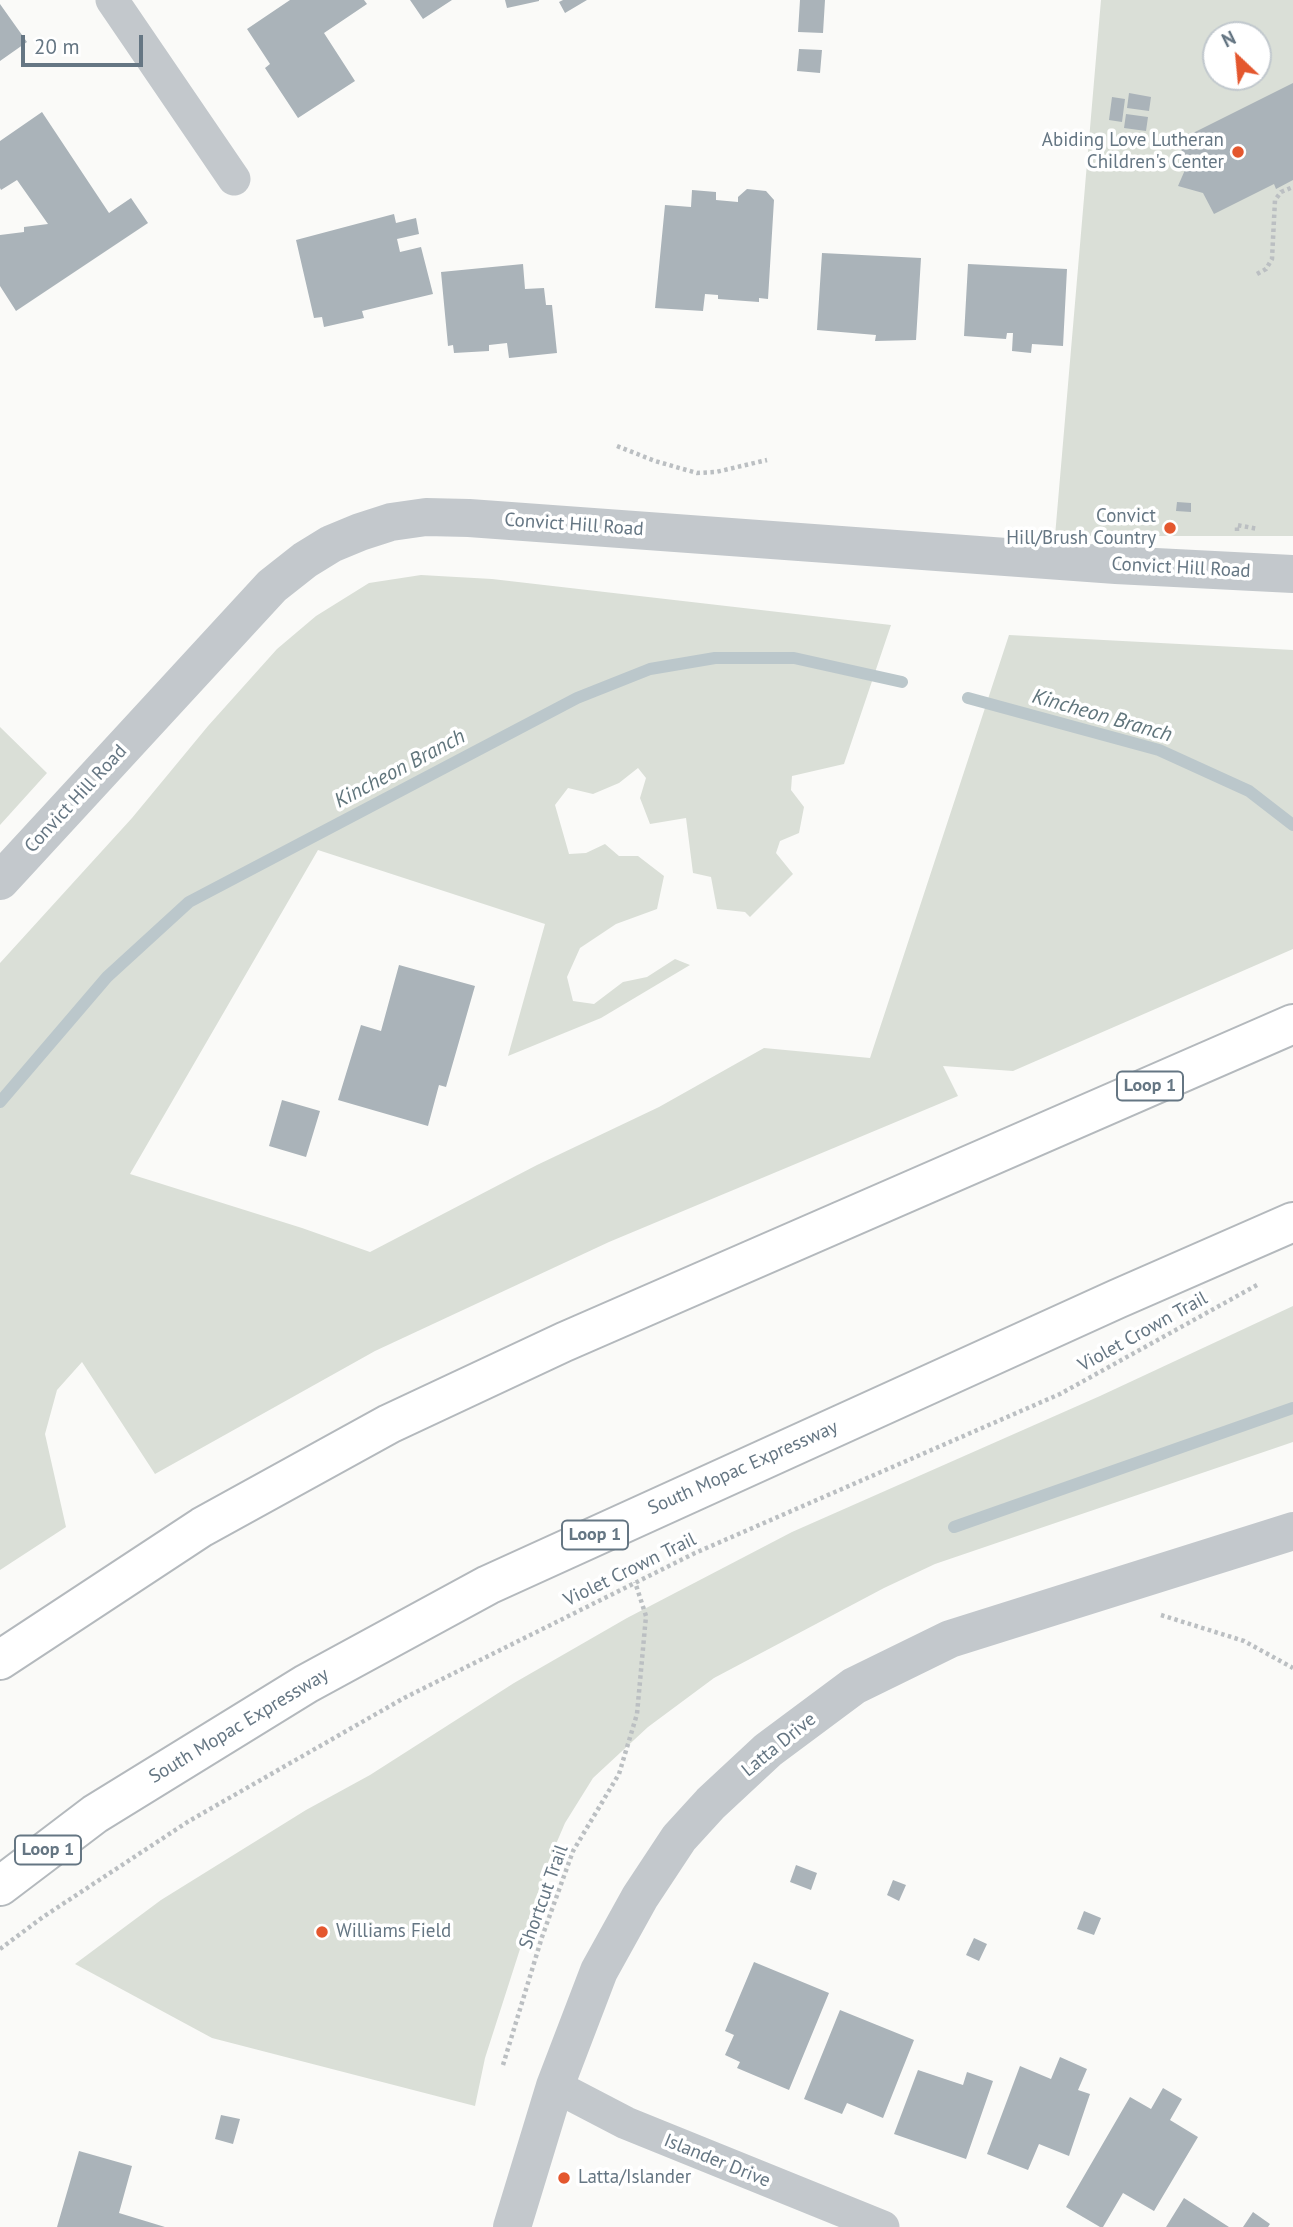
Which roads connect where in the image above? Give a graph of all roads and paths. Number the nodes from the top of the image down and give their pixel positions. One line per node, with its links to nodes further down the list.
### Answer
1 (116, 1): 2 (street)
2 (234, 179)
3 (1293, 187): 4 (path)
4 (1257, 274)
5 (617, 446): 6 (path)
6 (767, 460)
7 (1293, 574): 8 (street, Convict Hill Road)
8 (0, 881)
9 (1293, 1024): 15 (highway, Loop 1)
10 (1293, 1222): 17 (highway, South Mopac Expressway / Loop 1)
11 (1261, 1283): 13 (path, Violet Crown Trail)
12 (1293, 1531): 20 (street, Latta Drive)
13 (635, 1582): 18 (path, Violet Crown Trail); 19 (path, Shortcut Trail)
14 (1160, 1615): 16 (path)
15 (0, 1660)
16 (1293, 1668)
17 (0, 1886)
18 (0, 1949)
19 (503, 2065)
20 (555, 2086): 21 (street, Latta Drive); 22 (street, Islander Drive)
21 (512, 2227)
22 (883, 2227)

